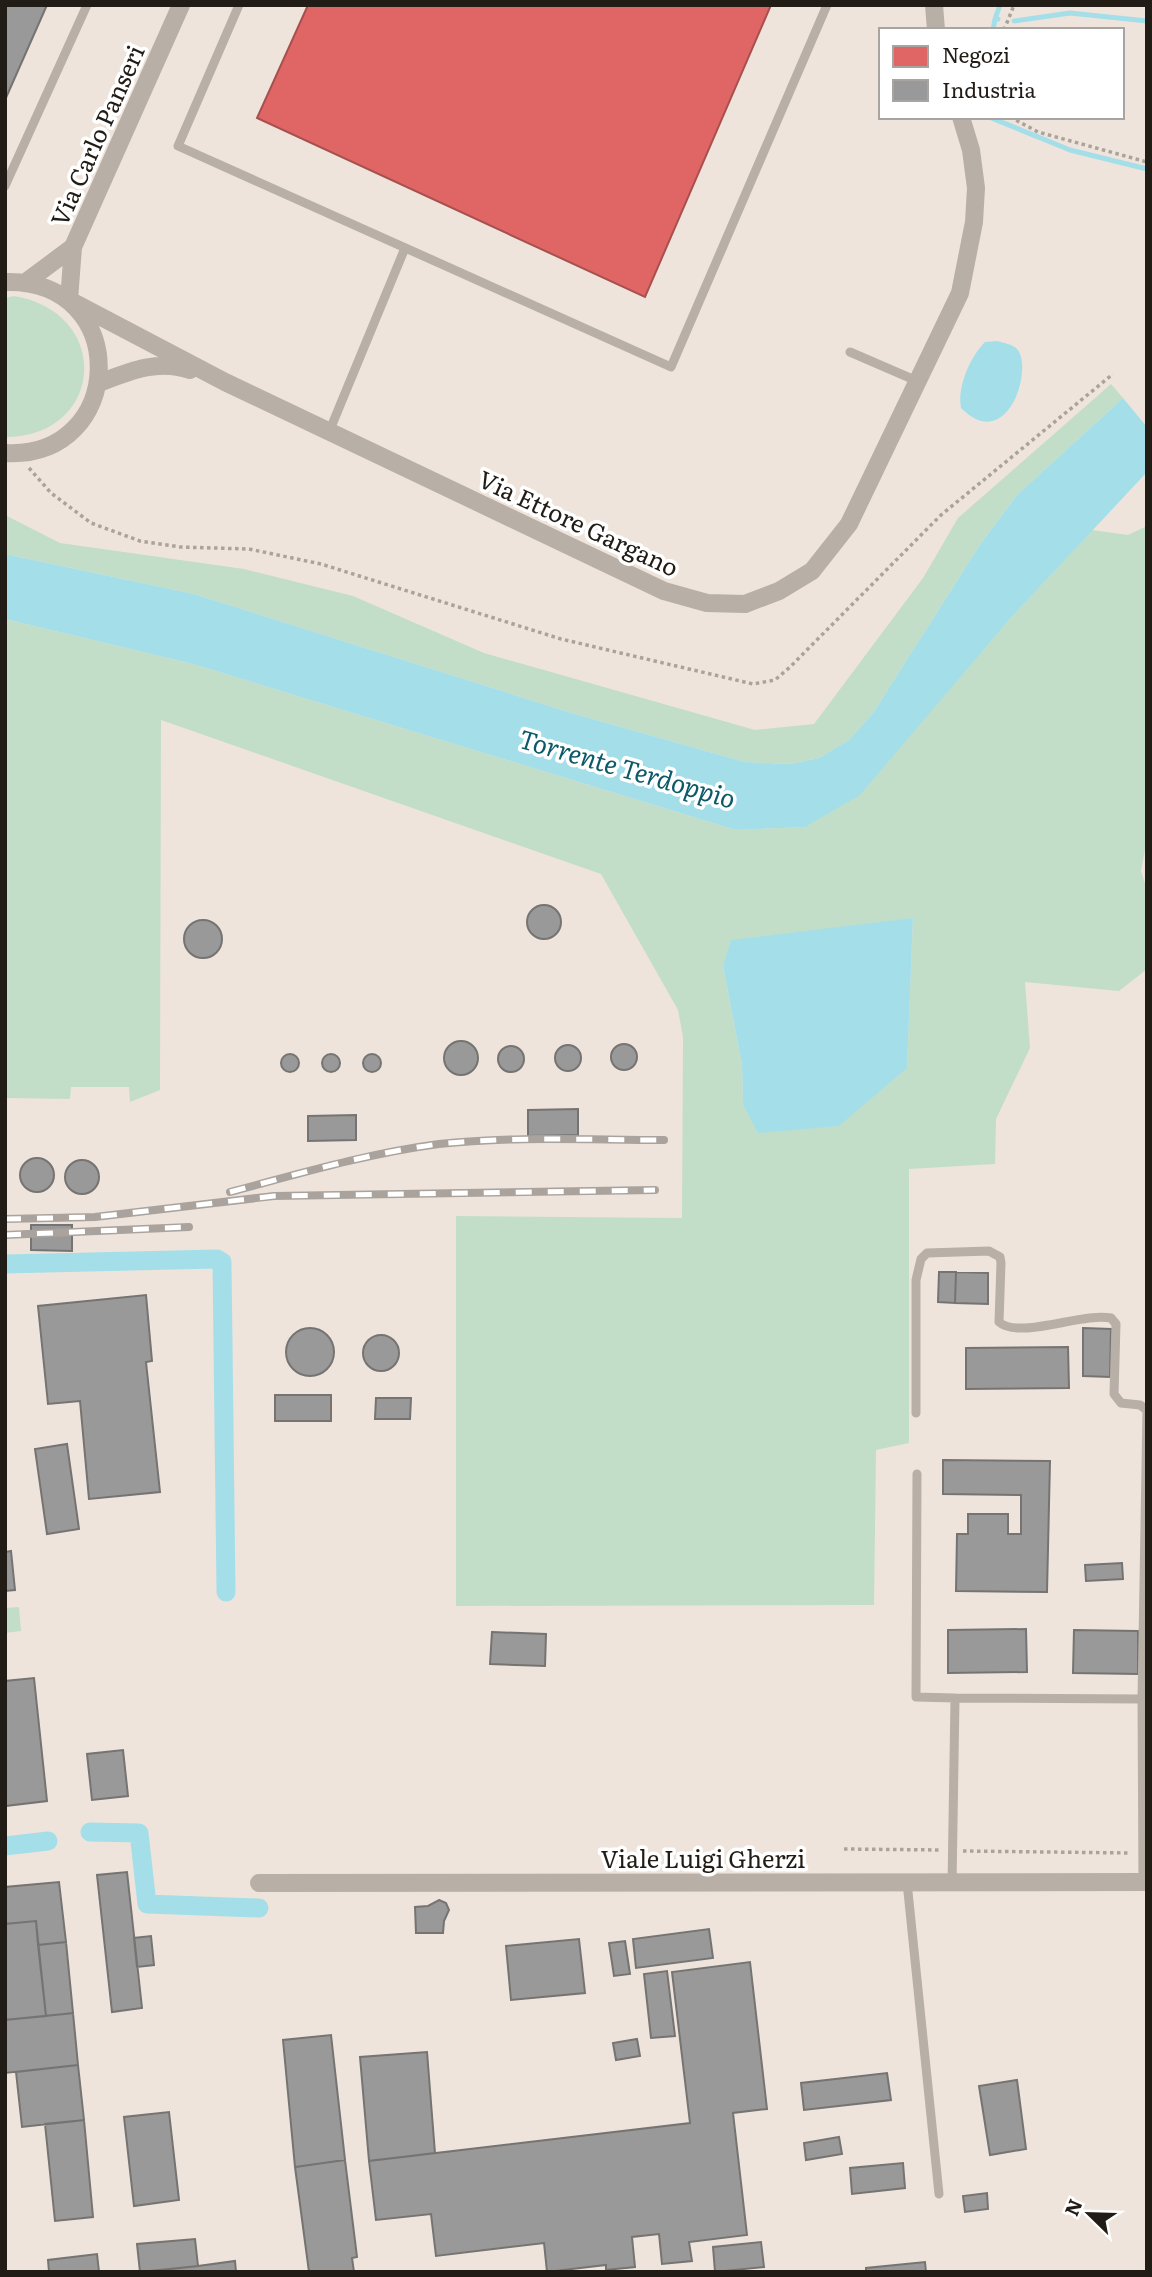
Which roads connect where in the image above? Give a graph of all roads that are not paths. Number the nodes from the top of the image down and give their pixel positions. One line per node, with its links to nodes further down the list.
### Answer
1 (87, 5): 8 (lane)
2 (181, 5): 9 (street, Via Carlo Panseri)
3 (239, 5): 10 (lane)
4 (827, 5): 10 (lane)
5 (934, 5): 6 (street)
6 (936, 28)
7 (961, 119): 15 (street, Via Ettore Gargano)
8 (5, 186)
9 (74, 247): 12 (street, Via Carlo Panseri); 13 (street, Via Carlo Panseri)
10 (405, 248): 18 (lane)
11 (5, 282): 12 (street)
12 (26, 282): 13 (street)
13 (69, 300): 16 (street, Via Ettore Gargano); 17 (street)
14 (850, 352): 15 (lane)
15 (917, 381): 18 (street, Via Ettore Gargano)
16 (225, 382): 17 (street, Via Ettore Gargano); 18 (street, Via Ettore Gargano)
17 (99, 383): 19 (street)
18 (329, 432)
19 (5, 453)
20 (916, 1413): 23 (lane)
21 (917, 1474): 22 (lane)
22 (955, 1698): 23 (lane); 27 (lane)
23 (1142, 1699): 25 (lane)
24 (907, 1882): 26 (street, Viale Luigi Gherzi); 27 (street, Viale Luigi Gherzi); 28 (lane)
25 (1145, 1882): 27 (street, Viale Luigi Gherzi)
26 (259, 1883)
27 (952, 1884)
28 (939, 2194)

